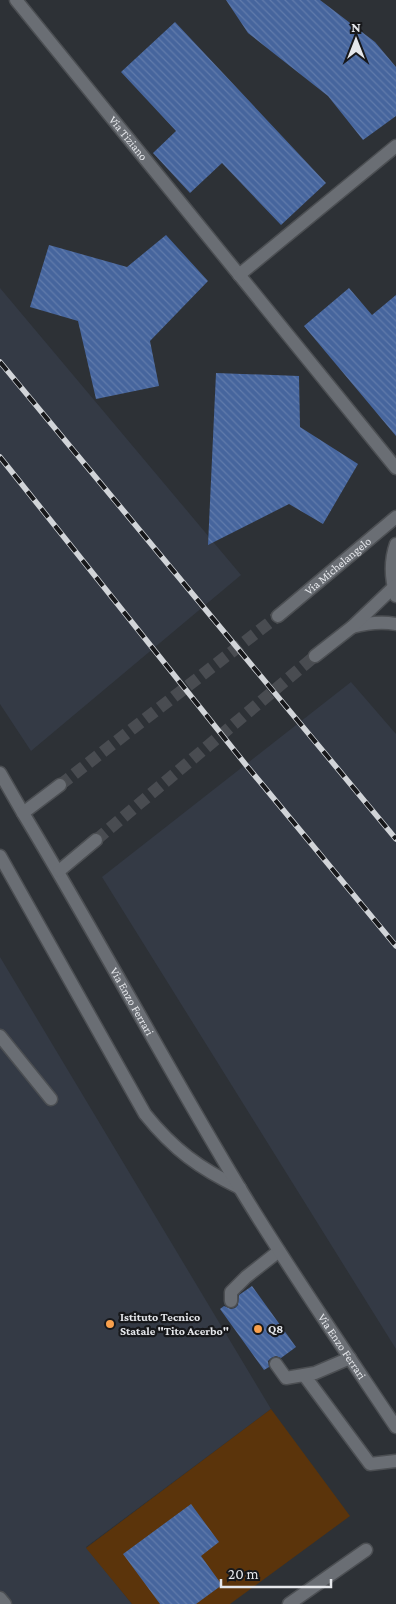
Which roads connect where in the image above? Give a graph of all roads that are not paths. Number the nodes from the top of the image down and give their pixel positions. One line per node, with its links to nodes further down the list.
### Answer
1 (16, 0): 3 (street, Via Tiziano)
2 (396, 146): 3 (street)
3 (239, 275): 4 (street, Via Tiziano)
4 (396, 468)
5 (396, 517): 8 (street, Via Michelangelo)
6 (396, 544): 7 (street)
7 (395, 590): 10 (street)
8 (278, 616)
9 (396, 624): 10 (street)
10 (352, 627): 11 (street)
11 (316, 656)
12 (0, 773): 14 (street, Via Enzo Ferrari)
13 (60, 785): 14 (street)
14 (23, 813): 17 (street, Via Enzo Ferrari)
15 (96, 840): 17 (street)
16 (0, 856): 20 (street)
17 (59, 871): 20 (street, Via Enzo Ferrari)
18 (0, 1036): 19 (street)
19 (51, 1099)
20 (240, 1188): 21 (street, Via Enzo Ferrari)
21 (279, 1252): 22 (street); 23 (street, Via Enzo Ferrari)
22 (231, 1301)
23 (350, 1358): 25 (street); 26 (street, Via Enzo Ferrari)
24 (276, 1364): 25 (street)
25 (304, 1375): 27 (street)
26 (396, 1428)
27 (396, 1461)
28 (366, 1550): 31 (street)
29 (0, 1598): 30 (street)
30 (5, 1604)
31 (289, 1604)

